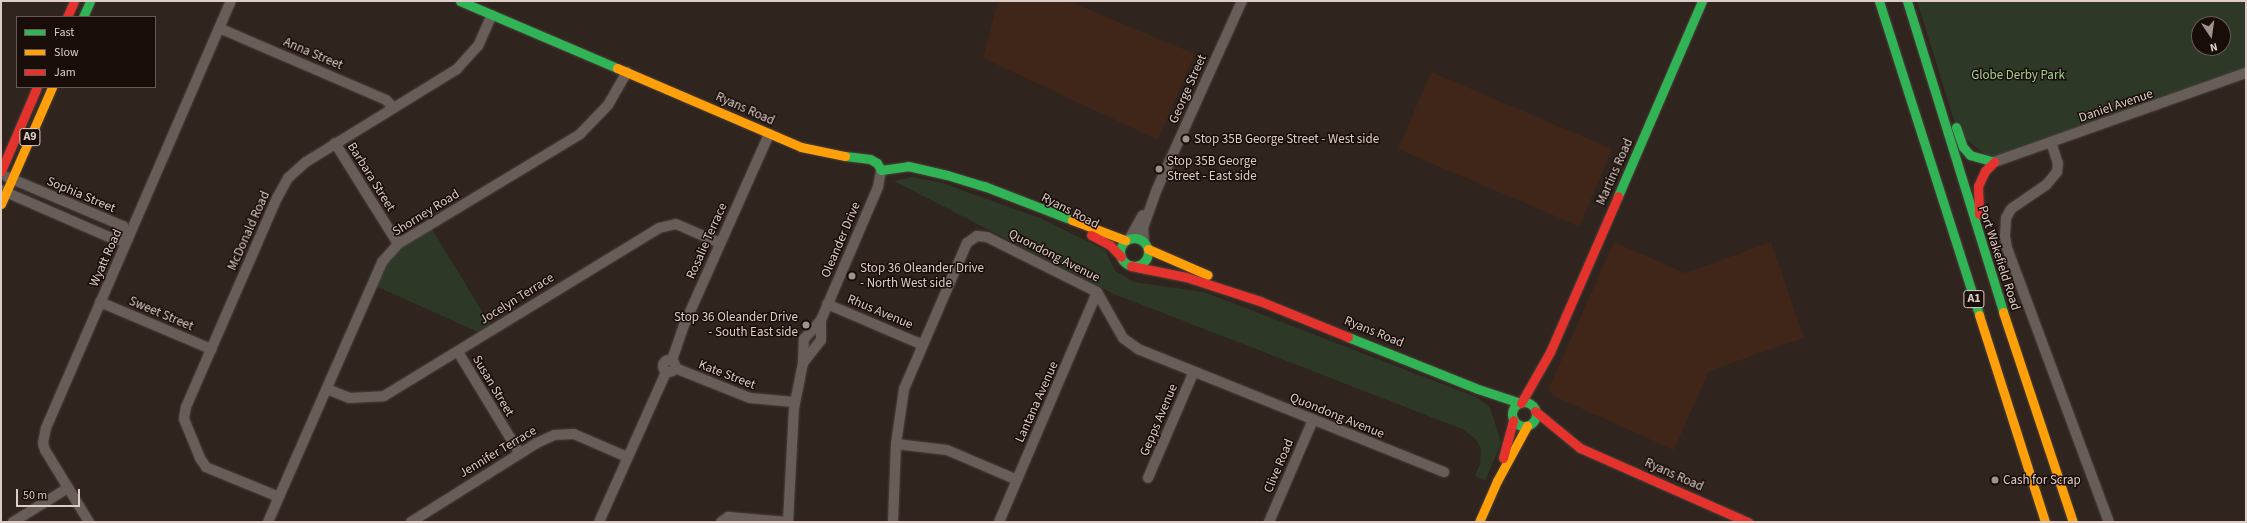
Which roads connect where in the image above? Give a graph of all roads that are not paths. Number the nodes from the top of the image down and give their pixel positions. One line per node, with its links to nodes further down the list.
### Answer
1 (74, 1): 11 (main road)
2 (90, 1): 12 (main road)
3 (231, 1): 13 (street, Wyatt Road)
4 (460, 1): 10 (main road, Ryans Road)
5 (1242, 1): 27 (street, George Street)
6 (1702, 1): 47 (main road, Martins Road)
7 (1879, 1): 81 (main road, A1)
8 (1907, 1): 37 (main road, Port Wakefield Road / A1)
9 (1917, 1): 22 (main road)
10 (492, 15): 14 (main road, Ryans Road); 18 (street, McDonald Road)
11 (67, 16)
12 (83, 16)
13 (219, 28): 18 (street, Anna Street); 31 (street, Wyatt Road)
14 (627, 72): 19 (main road, Ryans Road); 34 (street, Shorney Road)
15 (2246, 73): 20 (street, Daniel Avenue)
16 (37, 88): 24 (main road, A9)
17 (52, 88): 26 (main road, A9)
18 (394, 108): 21 (street, McDonald Road)
19 (768, 134): 23 (main road, Ryans Road); 33 (street, Rosalie Terrace)
20 (2051, 142): 22 (street, Daniel Avenue); 83 (street, Port Wakefield Road)
21 (335, 143): 34 (street, Barbara Street); 45 (street, McDonald Road)
22 (1994, 162): 37 (main road)
23 (881, 170): 29 (main road, Ryans Road); 42 (street, Oleander Drive)
24 (1, 171)
25 (1, 174): 26 (street, Sophia Street)
26 (12, 179): 28 (main road, A9); 31 (street, Sophia Street)
27 (1157, 188): 32 (street, George Street); 35 (street, George Street)
28 (4, 191): 30 (main road, A9); 31 (street, Sophia Street)
29 (1026, 203): 32 (main road, Ryans Road); 36 (main road, Ryans Road)
30 (1, 204)
31 (128, 239): 41 (street, Wyatt Road)
32 (1128, 239): 35 (main road); 36 (main road)
33 (720, 243): 46 (street, Jocelyn Terrace); 49 (street, Rosalie Terrace)
34 (398, 244): 51 (street, Shorney Road)
35 (1146, 245): 38 (main road); 40 (main road, Ryans Road)
36 (1121, 257): 38 (main road)
37 (1985, 259): 82 (main road, Port Wakefield Road / A1)
38 (1132, 266): 40 (main road, Ryans Road)
39 (1097, 292): 44 (street, Quondong Avenue); 50 (street, Quondong Avenue); 65 (street, Lantana Avenue)
40 (1260, 301): 52 (main road, Ryans Road)
41 (100, 302): 45 (street, Sweet Street); 67 (street, Wyatt Road)
42 (828, 304): 43 (street, Oleander Drive); 44 (street, Rhus Avenue)
43 (820, 320): 48 (street, Oleander Drive); 48 (street, Oleander Drive)
44 (923, 344): 60 (street, Quondong Avenue)
45 (211, 349): 68 (street, McDonald Road)
46 (458, 352): 51 (street, Jocelyn Terrace); 61 (street, Susan Street)
47 (1550, 352): 54 (main road, Martins Road); 55 (main road, Martins Road)
48 (803, 362): 53 (street, Oleander Drive)
49 (671, 367): 53 (street, Kate Street); 62 (street, Rosalie Terrace)
50 (1194, 371): 57 (street, Quondong Avenue); 64 (street, Gepps Avenue)
51 (327, 389): 68 (street, Shorney Road)
52 (1478, 389): 54 (main road, Ryans Road); 56 (main road, Ryans Road)
53 (794, 402): 75 (street, Oleander Drive)
54 (1521, 403): 55 (main road); 56 (main road)
55 (1534, 409): 58 (main road); 59 (main road, Ryans Road)
56 (1513, 419): 58 (main road); 66 (main road)
57 (1313, 420): 63 (street, Quondong Avenue); 78 (street, Clive Road)
58 (1527, 426): 59 (main road, Ryans Road); 66 (main road)
59 (1568, 440): 80 (main road, Ryans Road)
60 (896, 444): 65 (street); 76 (street, Quondong Avenue)
61 (520, 454): 62 (street, Jennifer Terrace); 72 (street, Jennifer Terrace)
62 (627, 457): 73 (street, Rosalie Terrace)
63 (1444, 472)
64 (1148, 478)
65 (1017, 480): 77 (street, Lantana Avenue)
66 (1497, 481): 79 (main road)
67 (68, 488): 69 (street); 70 (street, Wyatt Road)
68 (279, 497): 71 (street, Shorney Road)
69 (13, 522)
70 (89, 522)
71 (268, 522)
72 (411, 522)
73 (599, 522)
74 (721, 522): 75 (street)
75 (787, 522)
76 (893, 522)
77 (999, 522)
78 (1269, 522)
79 (1479, 522)
80 (1748, 522)
81 (2045, 522)
82 (2073, 522)
83 (2109, 522)

